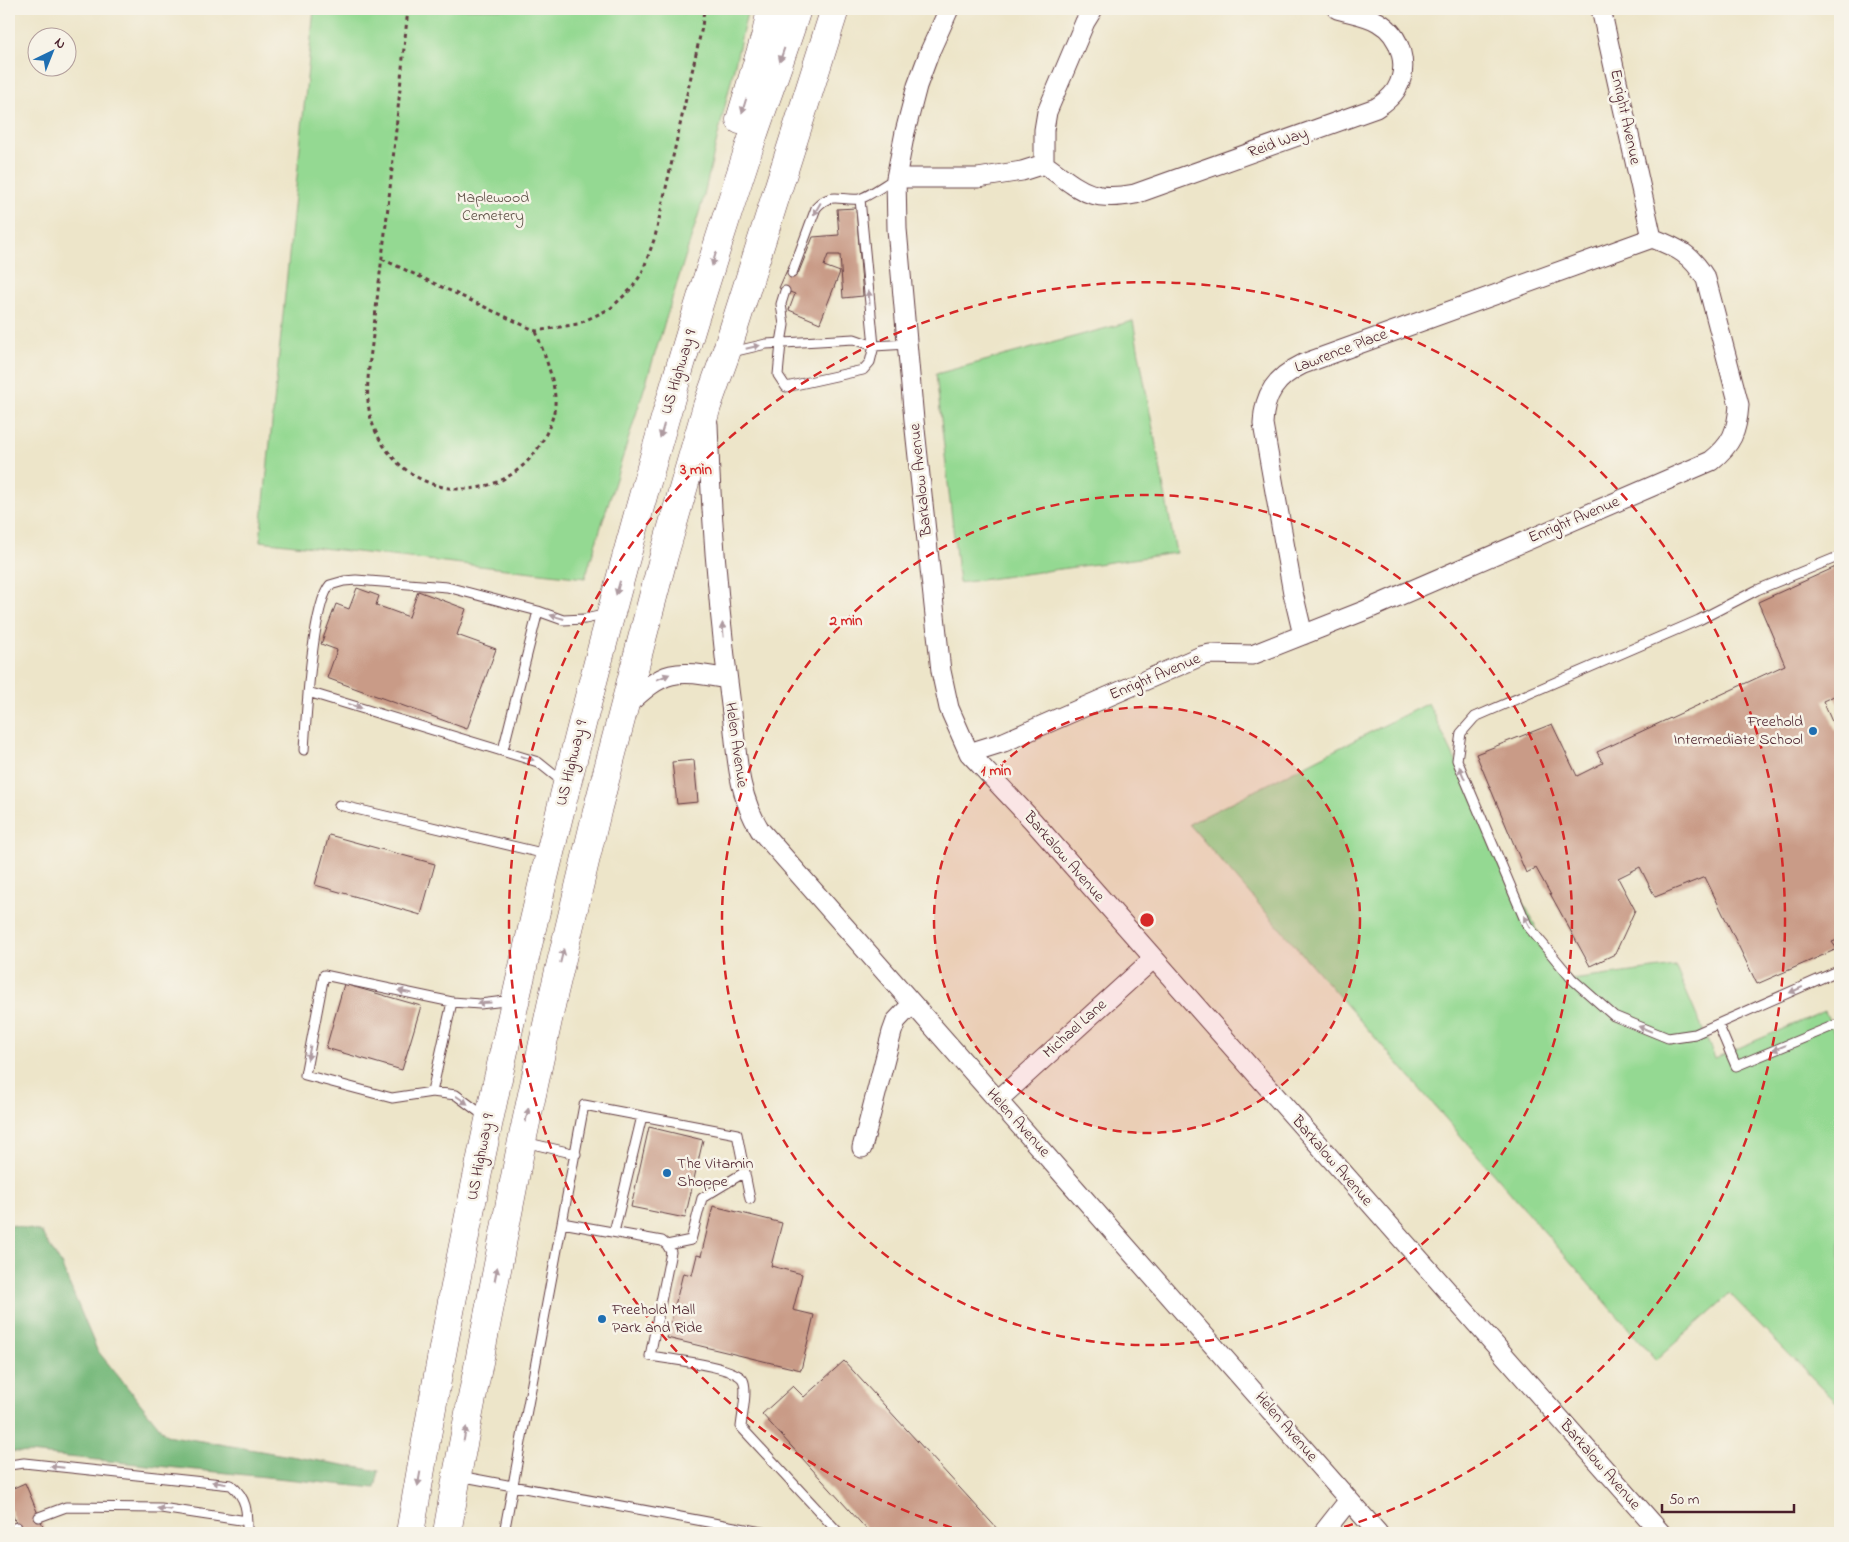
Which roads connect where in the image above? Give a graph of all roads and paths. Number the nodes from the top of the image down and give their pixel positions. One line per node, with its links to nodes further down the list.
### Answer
1 (408, 9): 15 (path)
2 (704, 9): 18 (path)
3 (771, 9): 13 (highway, one-way to 13)
4 (798, 9): 13 (highway, US Highway 9, one-way to 13)
5 (835, 9): 22 (highway)
6 (949, 9): 11 (street, Barkalow Avenue)
7 (1093, 9): 10 (street)
8 (1337, 9): 10 (street, Reid Way)
9 (1601, 9): 14 (street, Enright Avenue)
10 (1044, 164): 11 (street)
11 (896, 178): 12 (lane); 20 (street, Barkalow Avenue)
12 (860, 199): 16 (lane, one-way to 16); 21 (lane, one-way to 12)
13 (725, 222): 26 (highway, US Highway 9, one-way to 26)
14 (1652, 238): 27 (street, Lawrence Place); 27 (street, Enright Avenue)
15 (382, 259): 18 (path); 18 (path)
16 (792, 273)
17 (785, 291): 19 (lane)
18 (536, 331)
19 (781, 343): 21 (lane); 21 (lane); 22 (lane, one-way to 19)
20 (908, 344): 21 (lane); 33 (street, Barkalow Avenue)
21 (874, 346)
22 (726, 353): 23 (highway)
23 (707, 406): 28 (street, Helen Avenue, one-way to 23); 30 (highway)
24 (1840, 556): 43 (lane, one-way to 24)
25 (538, 611): 26 (lane, one-way to 25); 29 (lane); 32 (lane)
26 (610, 613): 34 (highway, US Highway 9)
27 (1304, 634): 33 (street, Enright Avenue)
28 (727, 679): 30 (street, Helen Avenue, one-way to 28); 41 (street, Helen Avenue)
29 (308, 692): 31 (lane); 32 (lane, one-way to 32)
30 (625, 707): 48 (highway, one-way to 30)
31 (304, 750)
32 (503, 750): 34 (lane, one-way to 34)
33 (969, 753): 37 (street, Barkalow Avenue)
34 (566, 784): 36 (highway, US Highway 9)
35 (339, 805): 36 (lane)
36 (549, 855): 39 (highway, US Highway 9)
37 (1153, 959): 45 (street, Michael Lane); 70 (street, Barkalow Avenue)
38 (1840, 970): 43 (lane, one-way to 43)
39 (515, 1000): 40 (lane, one-way to 40); 47 (highway, US Highway 9)
40 (452, 1002): 44 (lane); 44 (lane, one-way to 44)
41 (912, 1004): 45 (street, Helen Avenue); 49 (street)
42 (1840, 1023): 43 (lane, one-way to 43)
43 (1718, 1024)
44 (432, 1092): 47 (lane, one-way to 47)
45 (998, 1100): 59 (street, Helen Avenue)
46 (642, 1116): 50 (lane); 51 (lane); 54 (lane)
47 (488, 1118): 63 (highway, US Highway 9, one-way to 63)
48 (522, 1141): 50 (lane); 57 (highway, one-way to 48)
49 (862, 1148)
50 (576, 1154): 53 (lane)
51 (745, 1172): 52 (lane); 55 (lane)
52 (750, 1199)
53 (562, 1223): 54 (lane); 58 (lane)
54 (614, 1232): 55 (lane)
55 (667, 1245): 67 (lane)
56 (9, 1465): 61 (lane, one-way to 56)
57 (457, 1475): 58 (lane); 64 (highway)
58 (514, 1486): 65 (lane); 66 (lane)
59 (1349, 1500): 68 (street); 69 (street, Helen Avenue)
60 (39, 1517): 61 (lane, one-way to 60)
61 (247, 1521): 62 (lane)
62 (247, 1533)
63 (410, 1533)
64 (447, 1533)
65 (504, 1533)
66 (767, 1533)
67 (839, 1533)
68 (1323, 1533)
69 (1378, 1533)
70 (1661, 1533)

